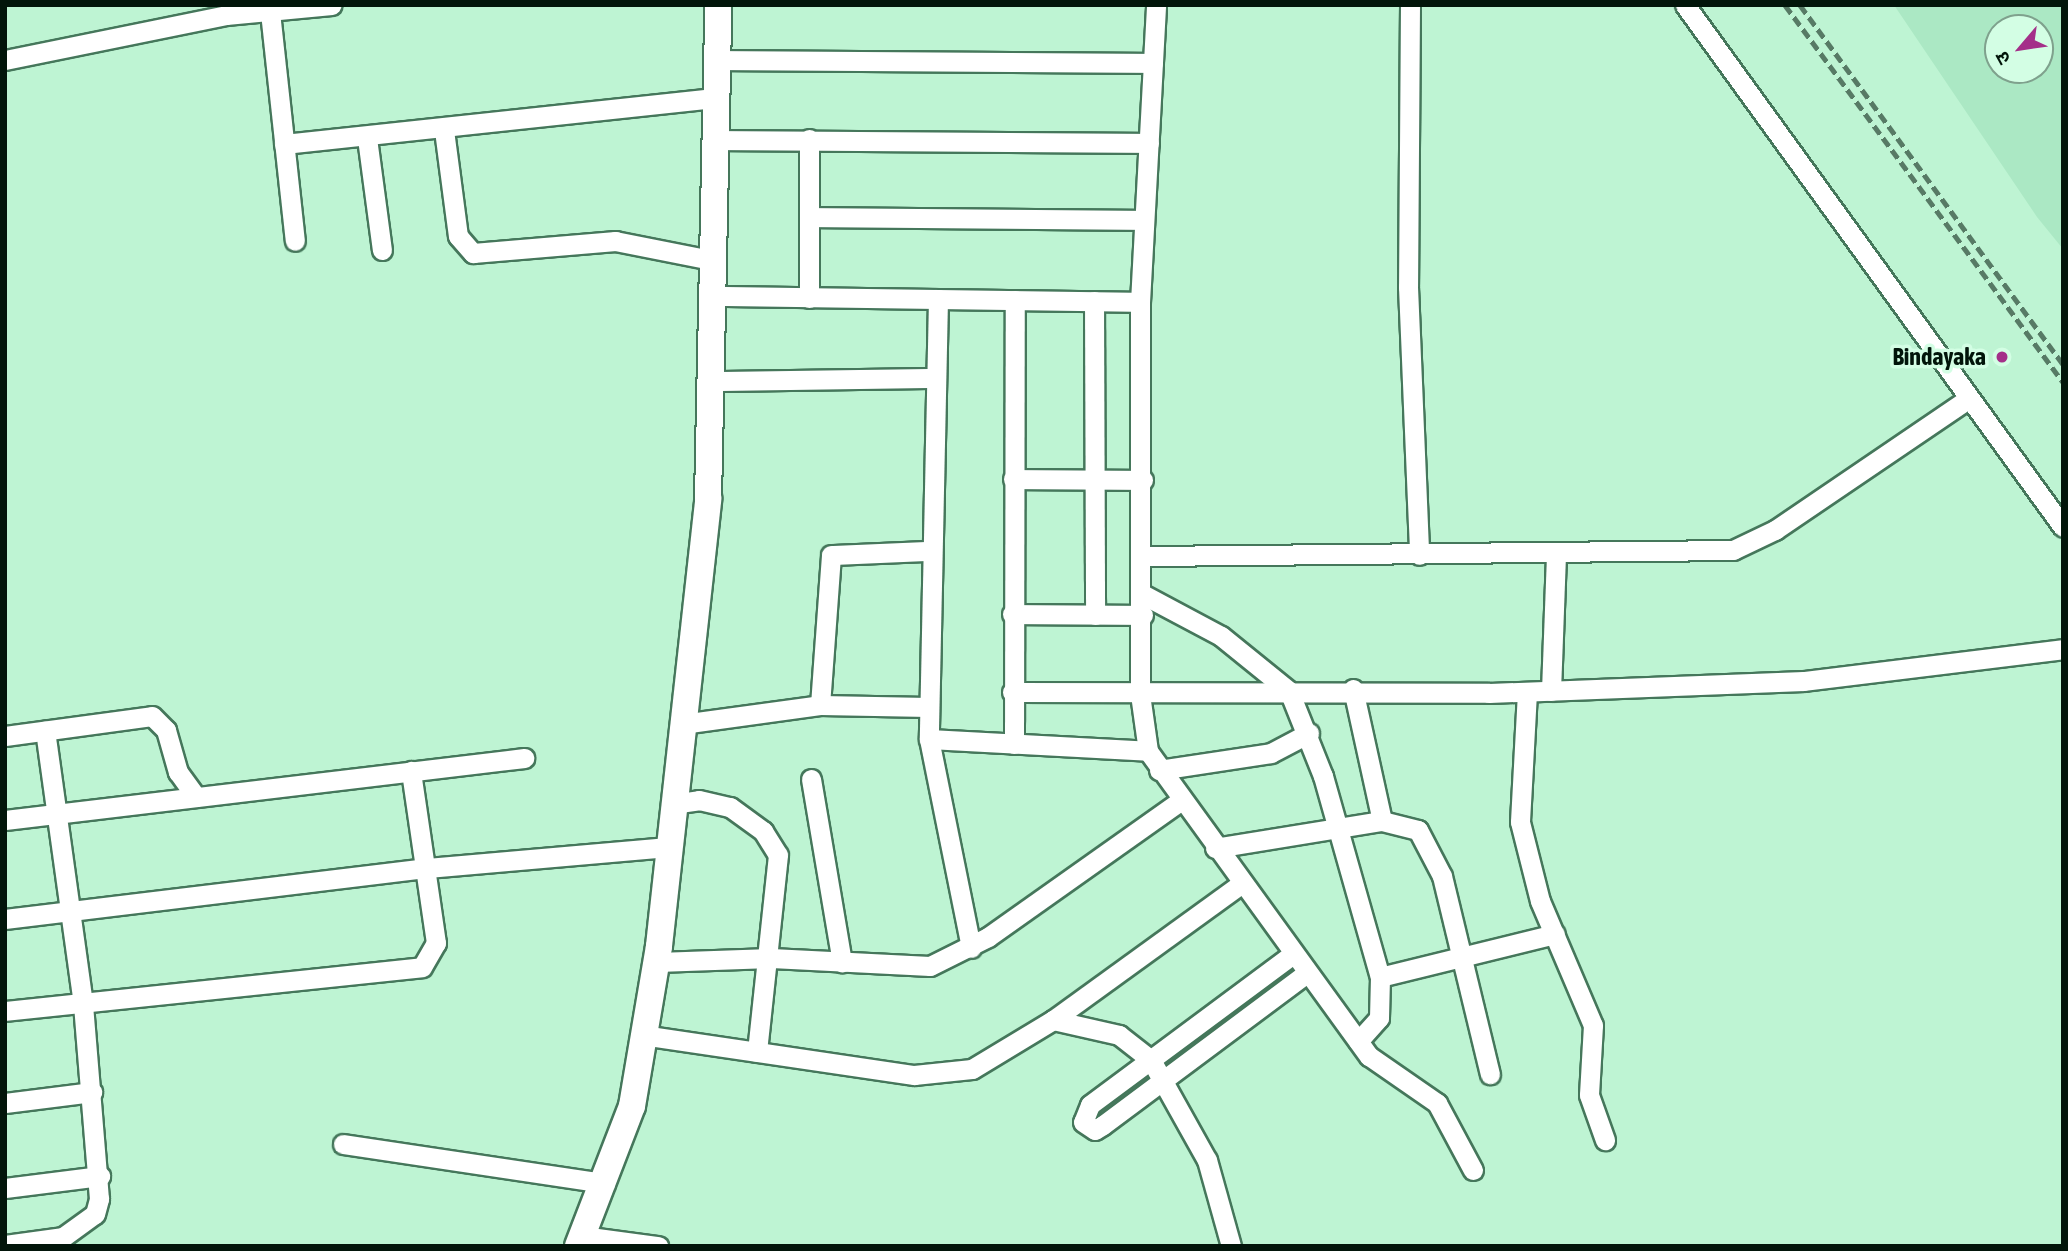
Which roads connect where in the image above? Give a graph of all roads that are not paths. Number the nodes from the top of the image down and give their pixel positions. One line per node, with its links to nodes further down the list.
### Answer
1 (332, 5): 6 (street)
2 (718, 5): 8 (street)
3 (1156, 5): 9 (street)
4 (1410, 5): 36 (street)
5 (1685, 5): 30 (street)
6 (270, 12): 7 (street); 16 (street)
7 (5, 60)
8 (719, 60): 9 (street); 10 (street)
9 (1153, 64): 15 (street)
10 (718, 98): 11 (street); 14 (street)
11 (444, 130): 12 (street); 21 (street)
12 (367, 138): 16 (street); 20 (street)
13 (809, 139): 14 (street); 15 (street); 17 (street)
14 (718, 140): 21 (street)
15 (1149, 143): 18 (street)
16 (284, 144): 19 (street)
17 (811, 217): 18 (street); 23 (street)
18 (1143, 220): 27 (street)
19 (295, 241)
20 (382, 250)
21 (716, 261): 22 (street)
22 (717, 296): 23 (street); 29 (street)
23 (809, 298): 24 (street)
24 (938, 299): 25 (street); 28 (street)
25 (1015, 300): 26 (street); 32 (street)
26 (1094, 301): 27 (street); 31 (street)
27 (1140, 302): 33 (street)
28 (936, 378): 29 (street); 35 (street)
29 (713, 381): 51 (street)
30 (1968, 399): 34 (street); 37 (street)
31 (1095, 478): 32 (street); 33 (street); 41 (street)
32 (1013, 479): 40 (street)
33 (1143, 480): 38 (street)
34 (2063, 527)
35 (928, 551): 49 (street); 50 (street)
36 (1419, 555): 37 (street); 38 (street)
37 (1556, 555): 45 (street)
38 (1145, 556): 39 (street)
39 (1143, 605): 41 (street); 44 (street); 48 (street)
40 (1012, 614): 41 (street); 46 (street)
41 (1095, 615)
42 (2063, 649): 45 (street)
43 (1353, 689): 44 (street); 47 (street); 67 (street)
44 (1289, 691): 48 (street); 53 (street)
45 (1551, 691): 47 (street)
46 (1012, 692): 48 (street); 56 (street)
47 (1527, 692): 75 (street)
48 (1140, 694): 57 (street)
49 (820, 705): 50 (street); 51 (street)
50 (929, 707): 55 (street)
51 (682, 724): 64 (street)
52 (45, 731): 54 (street); 62 (street); 65 (street)
53 (1309, 733): 59 (street); 68 (street)
54 (5, 736)
55 (929, 739): 56 (street); 76 (street)
56 (1014, 744): 57 (street)
57 (1148, 751): 59 (street)
58 (524, 758): 60 (street)
59 (1159, 769): 63 (street)
60 (411, 771): 62 (street); 71 (street)
61 (811, 779): 81 (street)
62 (196, 797): 65 (street)
63 (1180, 801): 70 (street); 76 (street)
64 (672, 804): 69 (street); 79 (street)
65 (54, 814): 66 (street); 73 (street)
66 (5, 820)
67 (1382, 821): 68 (street); 78 (street)
68 (1336, 827): 70 (street); 83 (street)
69 (670, 847): 71 (street); 80 (street)
70 (1215, 848): 72 (street)
71 (428, 868): 73 (street); 84 (street)
72 (1241, 884): 77 (street); 86 (street)
73 (70, 912): 74 (street); 84 (street)
74 (5, 919)
75 (1555, 934): 78 (street); 95 (street)
76 (971, 948): 81 (street)
77 (1293, 954): 82 (street); 90 (street)
78 (1461, 955): 83 (street); 91 (street)
79 (771, 958): 80 (street); 81 (street); 89 (street)
80 (657, 962): 87 (street)
81 (842, 962)
82 (1307, 973): 88 (street); 92 (street)
83 (1380, 977): 88 (street)
84 (83, 1004): 85 (street); 93 (street)
85 (5, 1011)
86 (1053, 1020): 89 (street); 90 (street)
87 (649, 1036): 89 (street); 99 (street)
88 (1358, 1041): 97 (street)
89 (757, 1052)
90 (1151, 1060): 92 (street); 92 (street)
91 (1490, 1074)
92 (1160, 1082): 104 (street)
93 (92, 1091): 94 (street); 98 (street)
94 (5, 1103)
95 (1605, 1140)
96 (343, 1144): 99 (street)
97 (1473, 1170)
98 (100, 1176): 100 (street); 102 (street)
99 (605, 1183): 101 (street)
100 (5, 1188)
101 (580, 1241): 103 (street)
102 (5, 1245)
103 (658, 1246)
104 (1231, 1246)

